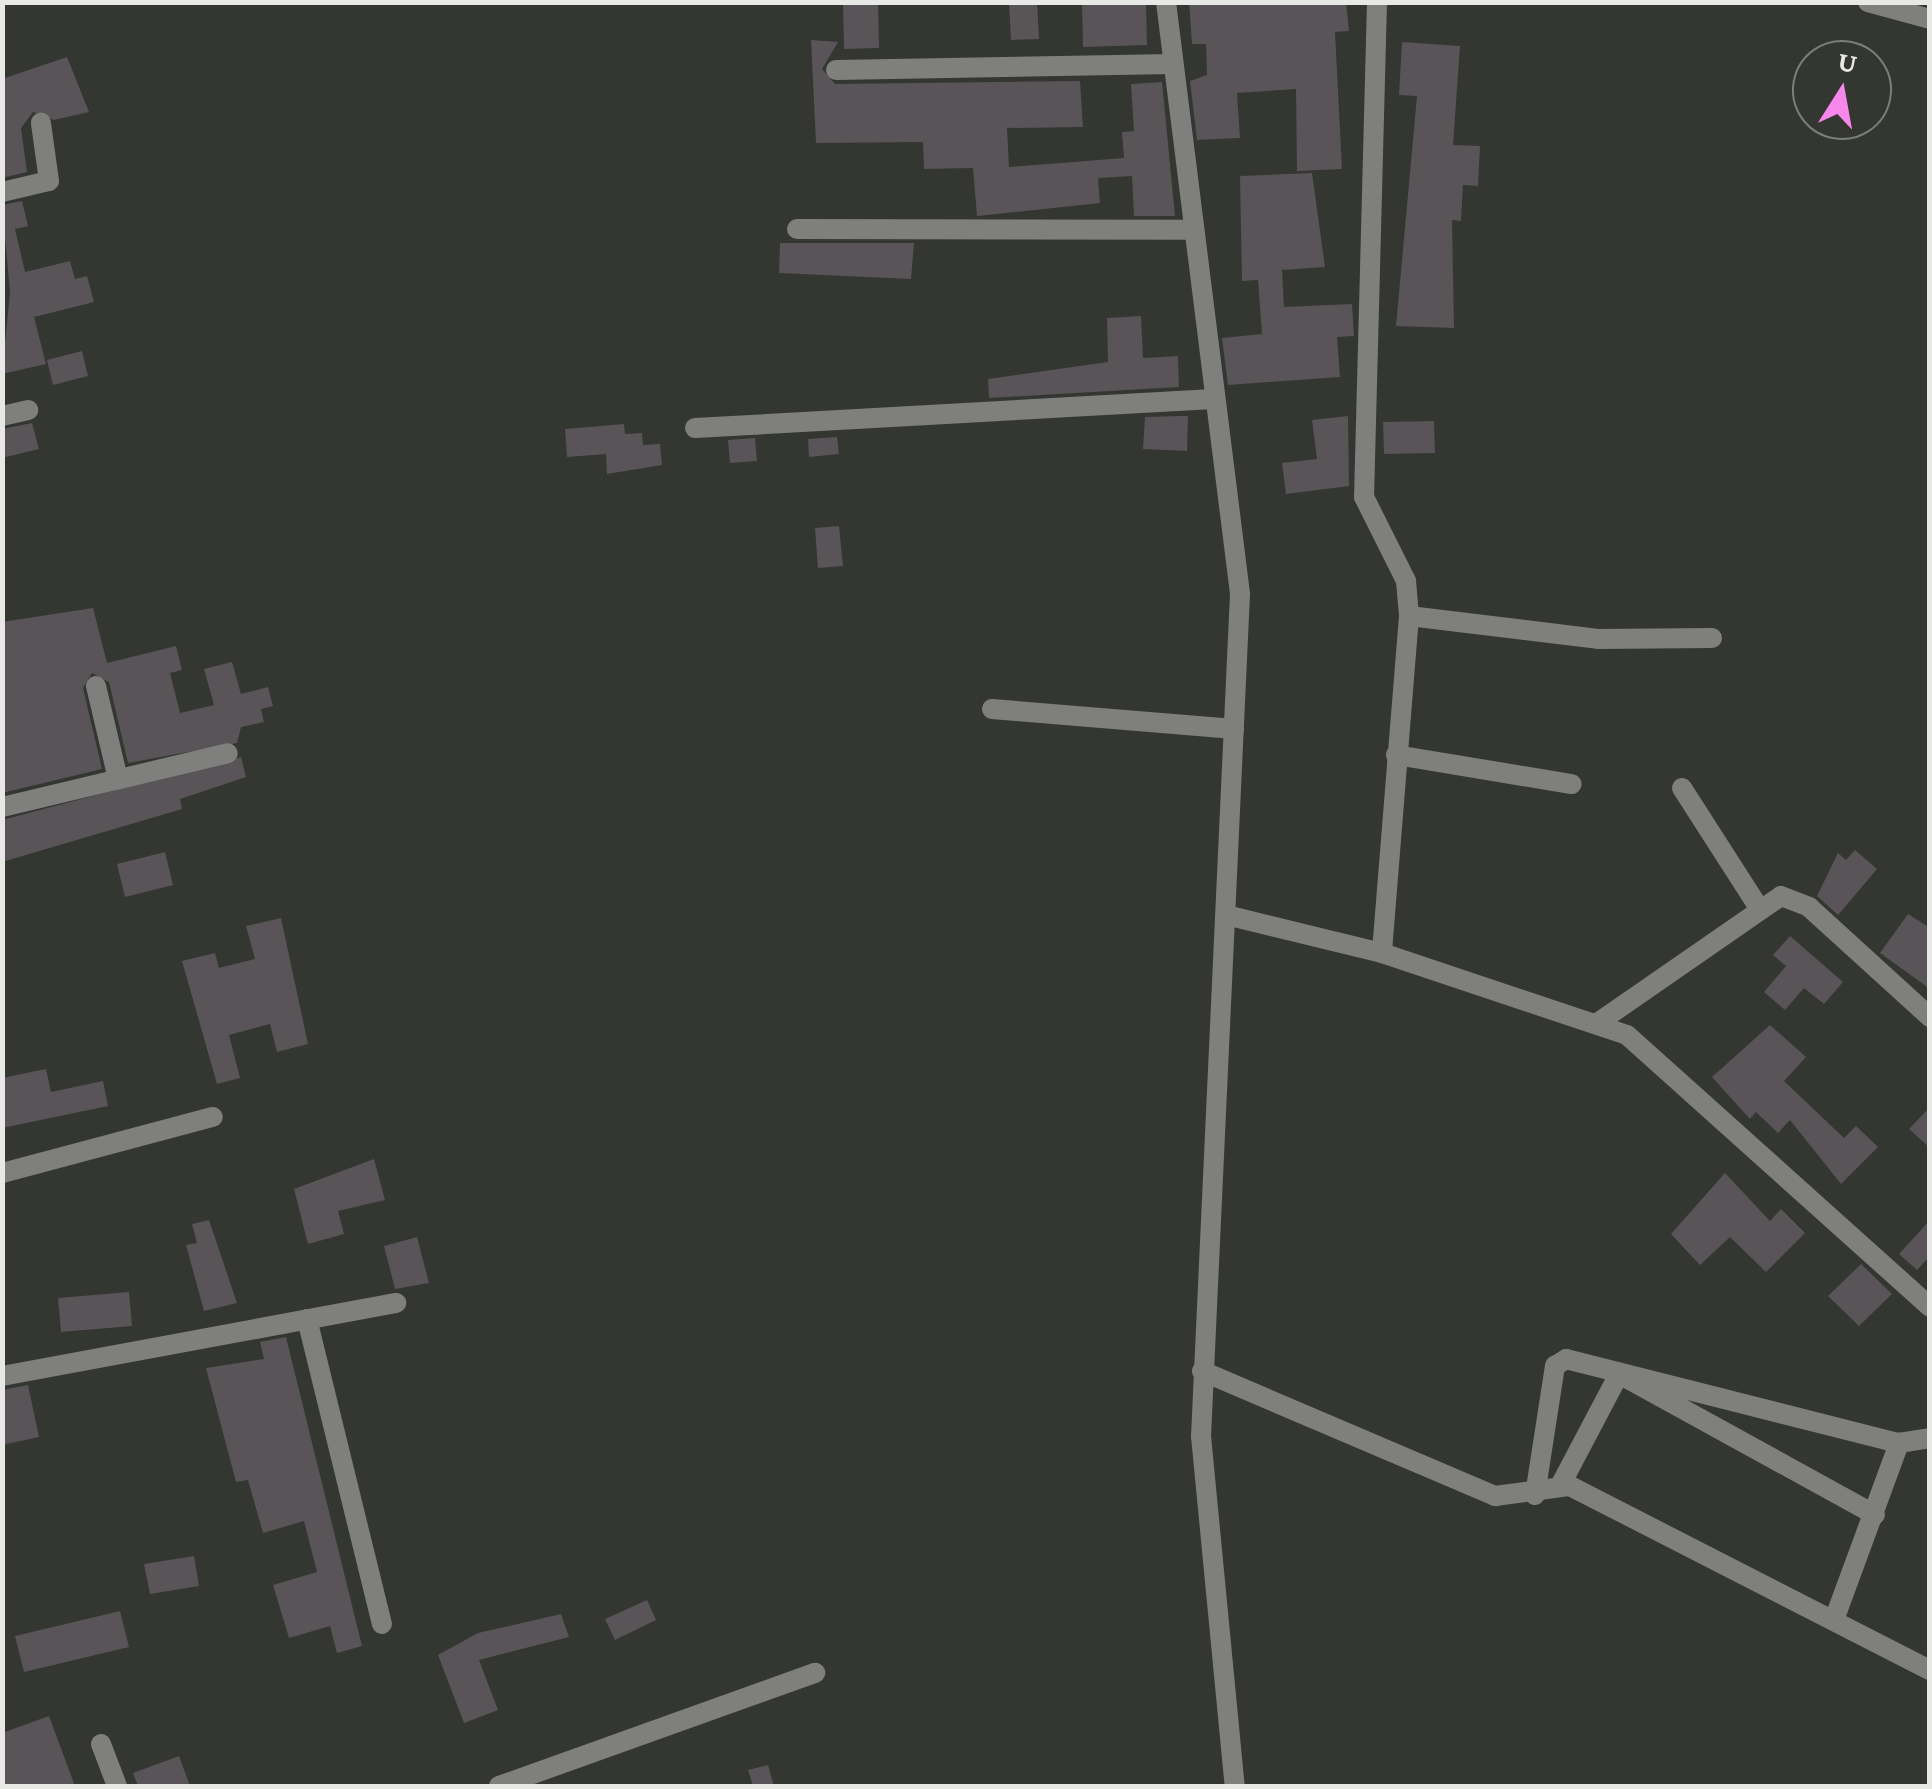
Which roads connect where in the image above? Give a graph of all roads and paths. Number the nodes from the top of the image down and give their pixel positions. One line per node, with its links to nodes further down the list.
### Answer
1 (1166, 2): 5 (street)
2 (1377, 2): 15 (street)
3 (1868, 2): 4 (street)
4 (1930, 19)
5 (1173, 64): 6 (street); 10 (street)
6 (836, 70)
7 (41, 123): 8 (street)
8 (2, 192)
9 (796, 229): 10 (street)
10 (1190, 230): 11 (street)
11 (1212, 399): 14 (street); 19 (street)
12 (28, 410): 13 (street)
13 (2, 416)
14 (695, 428)
15 (1409, 616): 16 (street); 21 (street)
16 (1712, 638)
17 (96, 686): 22 (street)
18 (992, 709): 19 (street)
19 (1234, 729): 27 (street)
20 (228, 753): 22 (street)
21 (1396, 755): 23 (street); 28 (street)
22 (118, 779): 25 (street)
23 (1572, 784)
24 (1682, 788): 26 (street)
25 (2, 806)
26 (1759, 908): 29 (street); 30 (street)
27 (1226, 915): 28 (street); 36 (street)
28 (1382, 953): 30 (street)
29 (1930, 1018)
30 (1599, 1022): 34 (street)
31 (213, 1117): 32 (street)
32 (2, 1173)
33 (396, 1303): 35 (street)
34 (1930, 1306)
35 (307, 1320): 38 (street); 45 (street)
36 (1202, 1371): 42 (street); 52 (street)
37 (1620, 1374): 40 (street); 41 (street); 42 (street); 43 (street)
38 (2, 1376)
39 (1930, 1438): 40 (street)
40 (1899, 1443): 43 (street)
41 (1560, 1486): 42 (street); 44 (street)
42 (1535, 1495)
43 (1875, 1515): 44 (street)
44 (1834, 1620): 46 (street)
45 (382, 1624)
46 (1928, 1666)
47 (815, 1673): 49 (street)
48 (101, 1744): 50 (street)
49 (525, 1782): 51 (street)
50 (117, 1786)
51 (499, 1786)
52 (1236, 1786)

